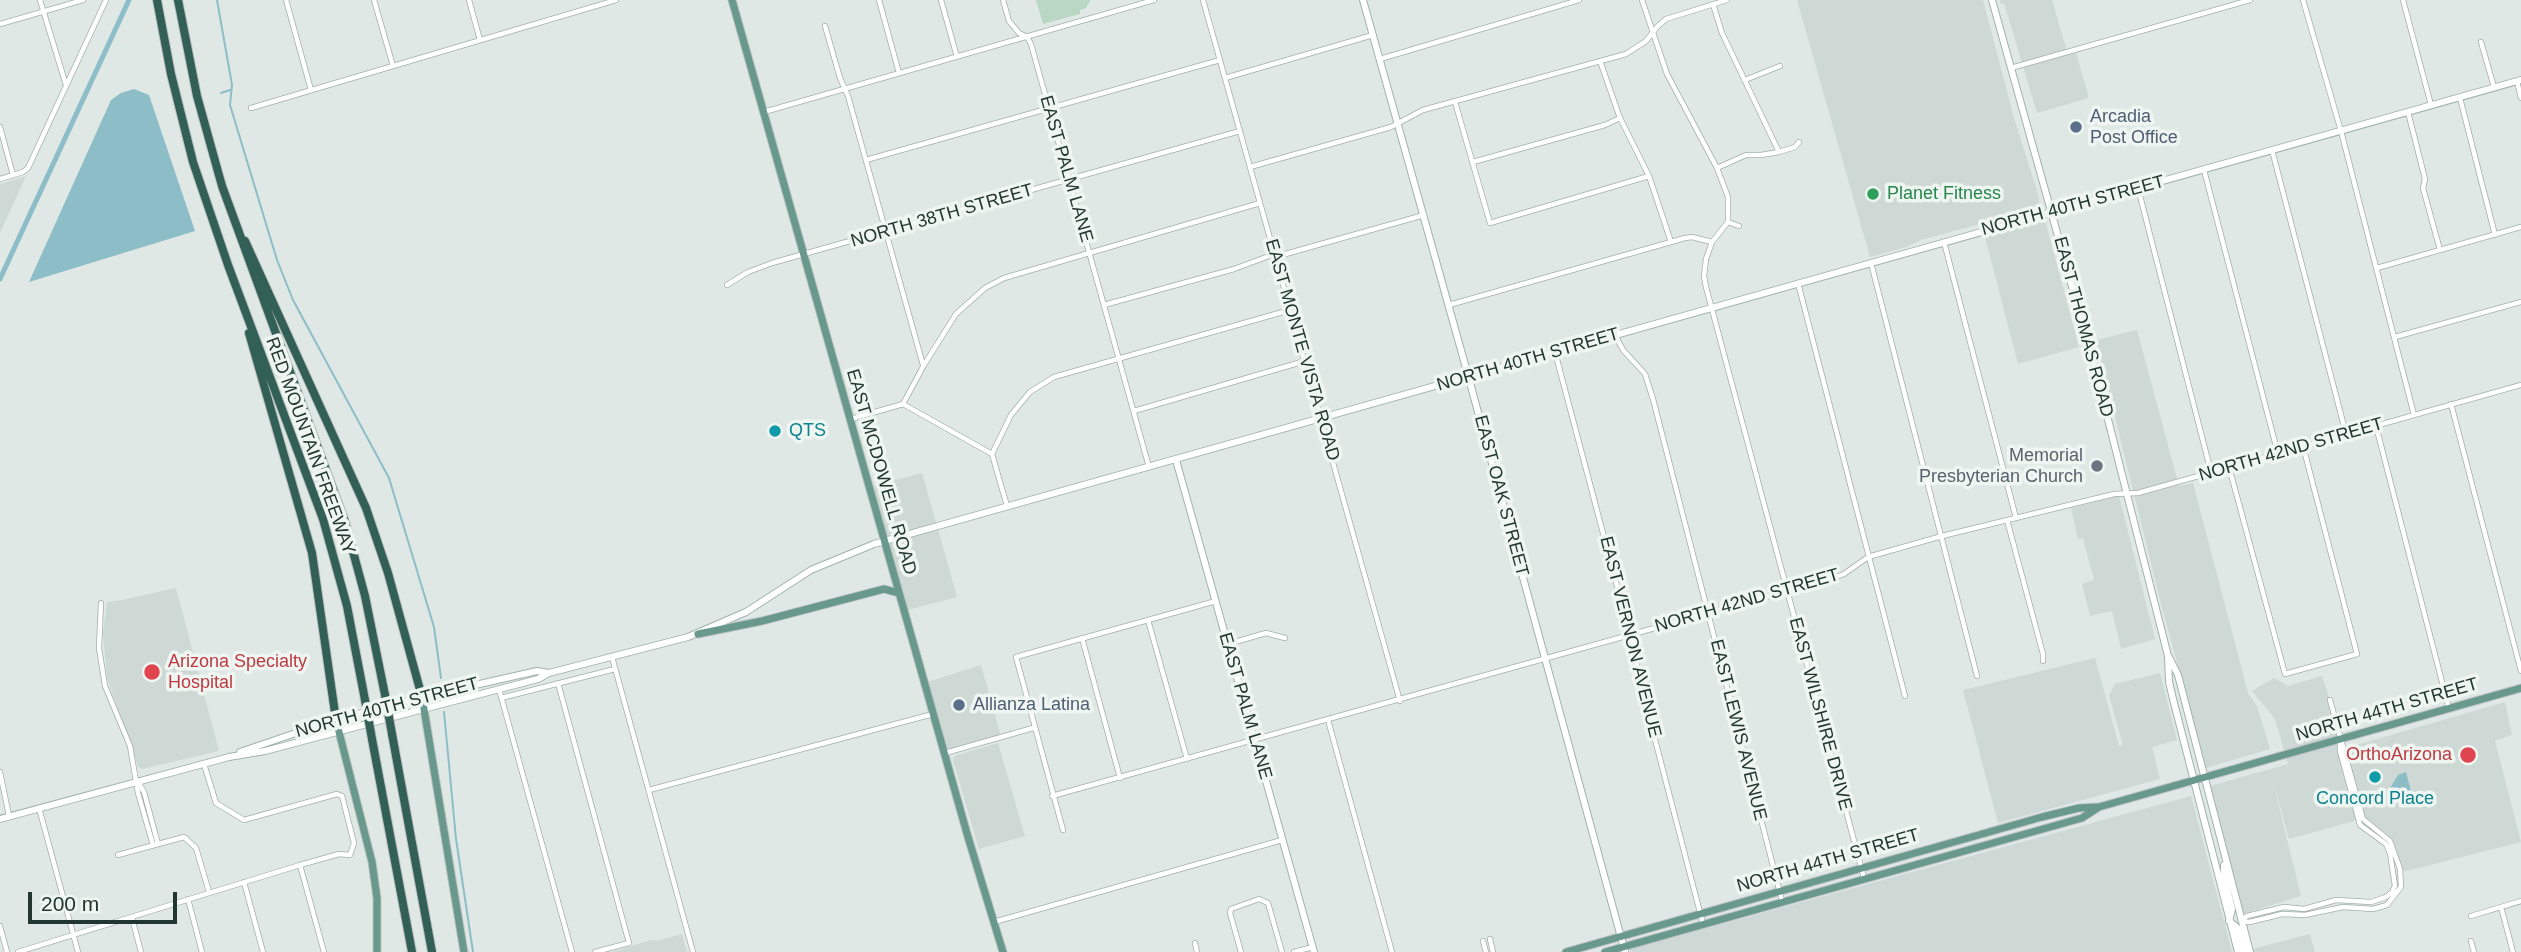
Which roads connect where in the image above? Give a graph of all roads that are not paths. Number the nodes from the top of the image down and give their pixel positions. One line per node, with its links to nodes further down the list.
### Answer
1 (40, 0): 25 (street)
2 (83, 0): 25 (street)
3 (106, 0): 44 (street)
4 (178, 0): 75 (highway, RED MOUNTAIN FREEWAY)
5 (286, 0): 47 (street)
6 (374, 0): 37 (street)
7 (469, 0): 31 (street)
8 (616, 0): 31 (street)
9 (732, 0): 55 (main road, EAST MCDOWELL ROAD)
10 (878, 0): 40 (street)
11 (941, 0): 33 (street)
12 (1003, 0): 30 (street, EAST PALM LANE)
13 (1154, 0): 30 (street)
14 (1203, 0): 35 (street, EAST MONTE VISTA ROAD)
15 (1363, 0): 29 (main road, EAST OAK STREET)
16 (1642, 0): 28 (street)
17 (1727, 0): 24 (street)
18 (1992, 0): 39 (main road, EAST THOMAS ROAD)
19 (2250, 0): 39 (street)
20 (2303, 0): 60 (street)
21 (2403, 0): 51 (street)
22 (157, 1): 94 (highway, RED MOUNTAIN FREEWAY)
23 (1578, 1): 34 (street)
24 (1713, 4): 28 (street); 42 (street)
25 (44, 11): 26 (street); 44 (street)
26 (0, 24)
27 (825, 26): 46 (street)
28 (1652, 32): 36 (street); 67 (street)
29 (1373, 35): 34 (main road, EAST OAK STREET); 41 (street)
30 (1027, 37): 33 (street); 53 (street, EAST PALM LANE)
31 (480, 40): 37 (street)
32 (2482, 42): 45 (street)
33 (957, 57): 40 (street)
34 (1380, 59): 57 (main road, EAST OAK STREET)
35 (1220, 60): 41 (street, EAST MONTE VISTA ROAD); 53 (street)
36 (1600, 61): 50 (street); 56 (street)
37 (393, 66): 47 (street)
38 (1780, 66): 42 (street)
39 (2011, 68): 76 (main road, EAST THOMAS ROAD)
40 (899, 73): 46 (street)
41 (1225, 78): 59 (street, EAST MONTE VISTA ROAD)
42 (1745, 80): 63 (street)
43 (2519, 80): 45 (main road, NORTH 40TH STREET); 49 (street)
44 (66, 85): 69 (street)
45 (2494, 87): 48 (main road, NORTH 40TH STREET)
46 (845, 89): 55 (street); 64 (street)
47 (311, 90): 52 (street)
48 (2460, 97): 51 (main road, NORTH 40TH STREET); 82 (street)
49 (2521, 98)
50 (1455, 102): 57 (street); 65 (street)
51 (2431, 105): 54 (main road, NORTH 40TH STREET)
52 (251, 108)
53 (1048, 108): 64 (street); 72 (street, EAST PALM LANE)
54 (2408, 111): 60 (main road, NORTH 40TH STREET); 86 (street)
55 (764, 112): 88 (main road, EAST MCDOWELL ROAD)
56 (1620, 118): 65 (street); 70 (street)
57 (1398, 124): 66 (street); 77 (main road, EAST OAK STREET)
58 (0, 127): 69 (street)
59 (1240, 131): 66 (street, EAST MONTE VISTA ROAD); 72 (street, NORTH 38TH STREET)
60 (2341, 131): 62 (main road, NORTH 40TH STREET); 91 (street)
61 (1799, 142): 63 (street)
62 (2272, 150): 68 (main road, NORTH 40TH STREET); 115 (street)
63 (1779, 152): 67 (street)
64 (866, 160): 81 (street)
65 (1473, 162): 70 (street)
66 (1250, 167): 74 (street, EAST MONTE VISTA ROAD)
67 (1717, 168): 78 (street)
68 (2204, 170): 73 (main road, NORTH 40TH STREET); 118 (street)
69 (13, 175): 71 (street)
70 (1649, 176): 84 (street)
71 (0, 179)
72 (1068, 180): 81 (street, NORTH 38TH STREET); 87 (street, EAST PALM LANE)
73 (2138, 188): 76 (main road, NORTH 40TH STREET); 122 (street)
74 (1260, 203): 87 (street); 89 (street, EAST MONTE VISTA ROAD)
75 (228, 204): 153 (highway); 224 (highway, RED MOUNTAIN FREEWAY, bridge)
76 (2052, 212): 83 (main road, NORTH 40TH STREET); 123 (main road, EAST THOMAS ROAD)
77 (1424, 215): 89 (street); 97 (main road, EAST OAK STREET)
78 (1728, 222): 79 (street); 85 (street)
79 (1739, 226)
80 (2521, 227): 82 (street)
81 (886, 231): 88 (street, NORTH 38TH STREET); 105 (street)
82 (2495, 235): 86 (street)
83 (1944, 241): 90 (main road, NORTH 40TH STREET); 125 (street)
84 (1671, 242): 85 (street); 97 (street)
85 (1712, 242): 98 (street, EAST WILSHIRE DRIVE)
86 (2440, 250): 91 (street)
87 (1089, 251): 96 (street, EAST PALM LANE); 105 (street)
88 (804, 255): 93 (street, NORTH 38TH STREET); 113 (main road, EAST MCDOWELL ROAD)
89 (1275, 255): 96 (street); 99 (street, EAST MONTE VISTA ROAD)
90 (1870, 262): 92 (main road, NORTH 40TH STREET); 127 (street)
91 (2377, 268): 101 (street)
92 (1798, 284): 98 (main road, NORTH 40TH STREET); 129 (street)
93 (727, 285)
94 (241, 300): 160 (highway); 223 (highway, RED MOUNTAIN FREEWAY, bridge)
95 (2521, 302): 101 (street)
96 (1104, 305): 103 (street, EAST PALM LANE)
97 (1449, 305): 106 (main road, EAST OAK STREET)
98 (1711, 307): 100 (main road, NORTH 40TH STREET); 130 (street, EAST WILSHIRE DRIVE)
99 (1290, 310): 103 (street); 104 (street, EAST MONTE VISTA ROAD)
100 (1615, 335): 102 (main road, NORTH 40TH STREET); 134 (street, EAST LEWIS AVENUE)
101 (2395, 337): 111 (street)
102 (1555, 352): 106 (main road, NORTH 40TH STREET); 137 (street, EAST VERNON AVENUE)
103 (1119, 358): 110 (street, EAST PALM LANE); 117 (street)
104 (1305, 361): 110 (street); 112 (street, EAST MONTE VISTA ROAD)
105 (924, 365): 108 (street)
106 (1469, 376): 112 (main road, NORTH 40TH STREET); 143 (main road, EAST OAK STREET)
107 (2521, 385): 109 (street, NORTH 42ND STREET)
108 (903, 404): 113 (street); 117 (street)
109 (2452, 404): 111 (street, NORTH 42ND STREET); 146 (street)
110 (1134, 411): 121 (street, EAST PALM LANE)
111 (2414, 415): 114 (street, NORTH 42ND STREET)
112 (1321, 418): 119 (main road, NORTH 40TH STREET); 156 (street, EAST MONTE VISTA ROAD)
113 (850, 419): 128 (main road, EAST MCDOWELL ROAD)
114 (2375, 426): 115 (street, NORTH 42ND STREET); 158 (street)
115 (2346, 434): 116 (street, NORTH 42ND STREET)
116 (2303, 446): 118 (street, NORTH 42ND STREET); 120 (street)
117 (992, 454): 124 (street)
118 (2278, 454): 120 (street, NORTH 42ND STREET)
119 (1176, 460): 121 (main road, NORTH 40TH STREET); 132 (main road, EAST PALM LANE)
120 (2229, 467): 122 (street, NORTH 42ND STREET)
121 (1150, 468): 124 (main road, NORTH 40TH STREET)
122 (2211, 471): 123 (street, NORTH 42ND STREET)
123 (2127, 493): 125 (street, NORTH 42ND STREET); 141 (main road, EAST THOMAS ROAD)
124 (1007, 507): 128 (main road, NORTH 40TH STREET)
125 (2016, 518): 126 (street, NORTH 42ND STREET)
126 (2007, 520): 127 (street, NORTH 42ND STREET); 144 (street)
127 (1942, 536): 129 (street, NORTH 42ND STREET); 148 (street)
128 (884, 541): 131 (main road, EAST MCDOWELL ROAD); 136 (main road, NORTH 40TH STREET)
129 (1868, 557): 130 (street, NORTH 42ND STREET); 152 (street)
130 (1786, 592): 134 (street, NORTH 42ND STREET); 189 (street, EAST WILSHIRE DRIVE)
131 (899, 593): 136 (main road); 159 (main road, EAST MCDOWELL ROAD)
132 (1216, 601): 135 (street); 140 (main road, EAST PALM LANE)
133 (101, 603): 174 (street)
134 (1709, 613): 137 (street, NORTH 42ND STREET); 192 (street, EAST LEWIS AVENUE)
135 (1148, 620): 138 (street); 168 (street)
136 (698, 634): 142 (main road, NORTH 40TH STREET)
137 (1630, 635): 143 (street, NORTH 42ND STREET); 198 (street, EAST VERNON AVENUE)
138 (1082, 638): 162 (street); 171 (street)
139 (1285, 638): 140 (street)
140 (1228, 644): 165 (main road, EAST PALM LANE)
141 (2168, 656): 172 (main road, EAST THOMAS ROAD); 173 (main road, EAST THOMAS ROAD)
142 (612, 657): 145 (street); 147 (main road, NORTH 40TH STREET)
143 (1545, 660): 156 (street, NORTH 42ND STREET); 207 (main road, EAST OAK STREET)
144 (2043, 661)
145 (615, 669): 149 (street); 175 (street)
146 (2521, 671)
147 (549, 673): 151 (main road, NORTH 40TH STREET); 153 (main road, NORTH 40TH STREET)
148 (1977, 676)
149 (558, 683): 154 (street); 227 (street)
150 (2521, 688): 158 (main road, NORTH 44TH STREET)
151 (499, 689): 154 (street); 157 (main road, NORTH 40TH STREET)
152 (1905, 696)
153 (422, 697): 157 (main road); 160 (main road, NORTH 40TH STREET)
154 (501, 698): 226 (street)
155 (2330, 700): 164 (street)
156 (1400, 701): 161 (street, NORTH 42ND STREET)
157 (424, 709): 163 (main road, NORTH 40TH STREET); 225 (main road)
158 (2449, 709): 164 (main road, NORTH 44TH STREET)
159 (933, 714): 166 (main road, EAST MCDOWELL ROAD); 175 (street)
160 (336, 720): 163 (main road); 167 (main road, NORTH 40TH STREET)
161 (1328, 720): 165 (street, NORTH 42ND STREET); 233 (street)
162 (1034, 728): 166 (street); 176 (street)
163 (338, 731): 167 (main road, NORTH 40TH STREET); 222 (main road)
164 (2341, 739): 172 (main road, NORTH 44TH STREET); 202 (street)
165 (1254, 741): 168 (street, NORTH 42ND STREET); 182 (main road, EAST PALM LANE)
166 (944, 754): 203 (main road, EAST MCDOWELL ROAD)
167 (229, 757): 169 (main road, NORTH 40TH STREET)
168 (1187, 760): 171 (street, NORTH 42ND STREET)
169 (204, 763): 174 (main road, NORTH 40TH STREET); 187 (street)
170 (0, 772): 179 (street)
171 (1120, 778): 176 (street, NORTH 42ND STREET)
172 (2204, 778): 173 (main road, NORTH 44TH STREET); 186 (main road, EAST THOMAS ROAD)
173 (2194, 780): 177 (main road, NORTH 44TH STREET); 201 (main road, EAST THOMAS ROAD)
174 (138, 781): 178 (main road, NORTH 40TH STREET); 183 (street)
175 (649, 790): 228 (street)
176 (1052, 796): 181 (street)
177 (2099, 807): 184 (main road, NORTH 44TH STREET); 188 (main road, NORTH 44TH STREET)
178 (39, 808): 179 (main road, NORTH 40TH STREET); 206 (street)
179 (9, 816): 180 (main road, NORTH 40TH STREET)
180 (0, 819)
181 (1063, 830)
182 (1283, 840): 203 (street); 212 (main road, EAST PALM LANE)
183 (155, 845): 185 (street); 193 (street)
184 (1909, 854): 188 (street); 189 (main road, NORTH 44TH STREET)
185 (118, 855)
186 (2225, 856): 201 (main road); 202 (main road, EAST THOMAS ROAD)
187 (300, 865): 191 (street); 221 (street)
188 (1912, 865): 190 (main road, NORTH 44TH STREET)
189 (1861, 868): 190 (street, EAST WILSHIRE DRIVE); 192 (main road, NORTH 44TH STREET)
190 (1864, 878): 195 (main road, NORTH 44TH STREET)
191 (244, 882): 193 (street); 220 (street)
192 (1779, 891): 195 (street, EAST LEWIS AVENUE); 198 (main road, NORTH 44TH STREET)
193 (209, 892): 194 (street)
194 (188, 899): 200 (street); 219 (street)
195 (1782, 901): 204 (main road, NORTH 44TH STREET)
196 (2521, 901): 197 (street)
197 (2501, 907): 199 (street); 242 (street)
198 (1701, 913): 204 (street, EAST VERNON AVENUE); 207 (main road, NORTH 44TH STREET)
199 (2471, 916)
200 (132, 918): 206 (street); 218 (street)
201 (2229, 920): 238 (main road, EAST THOMAS ROAD); 239 (main road)
202 (2241, 921): 240 (main road, EAST THOMAS ROAD)
203 (994, 922): 229 (main road, EAST MCDOWELL ROAD)
204 (1703, 924): 213 (main road, NORTH 44TH STREET)
205 (0, 926): 215 (street)
206 (74, 935): 216 (street); 217 (street)
207 (1620, 937): 213 (main road, EAST OAK STREET); 236 (main road, NORTH 44TH STREET)
208 (1490, 939): 235 (street)
209 (1483, 941): 234 (street)
210 (2471, 941): 241 (street)
211 (1195, 943): 230 (street)
212 (1313, 949): 214 (street)
213 (1624, 950): 237 (main road, NORTH 44TH STREET)
214 (1297, 951)
215 (7, 952)
216 (18, 952)
217 (78, 952)
218 (141, 952)
219 (202, 952)
220 (263, 952)
221 (324, 952)
222 (377, 952)
223 (411, 952)
224 (434, 952)
225 (464, 952)
226 (572, 952)
227 (595, 952)
228 (693, 952)
229 (1003, 952)
230 (1198, 952)
231 (1241, 952): 232 (street)
232 (1282, 952)
233 (1392, 952)
234 (1486, 952)
235 (1493, 952)
236 (1566, 952)
237 (1605, 952)
238 (2238, 952)
239 (2244, 952)
240 (2250, 952)
241 (2474, 952)
242 (2513, 952)

